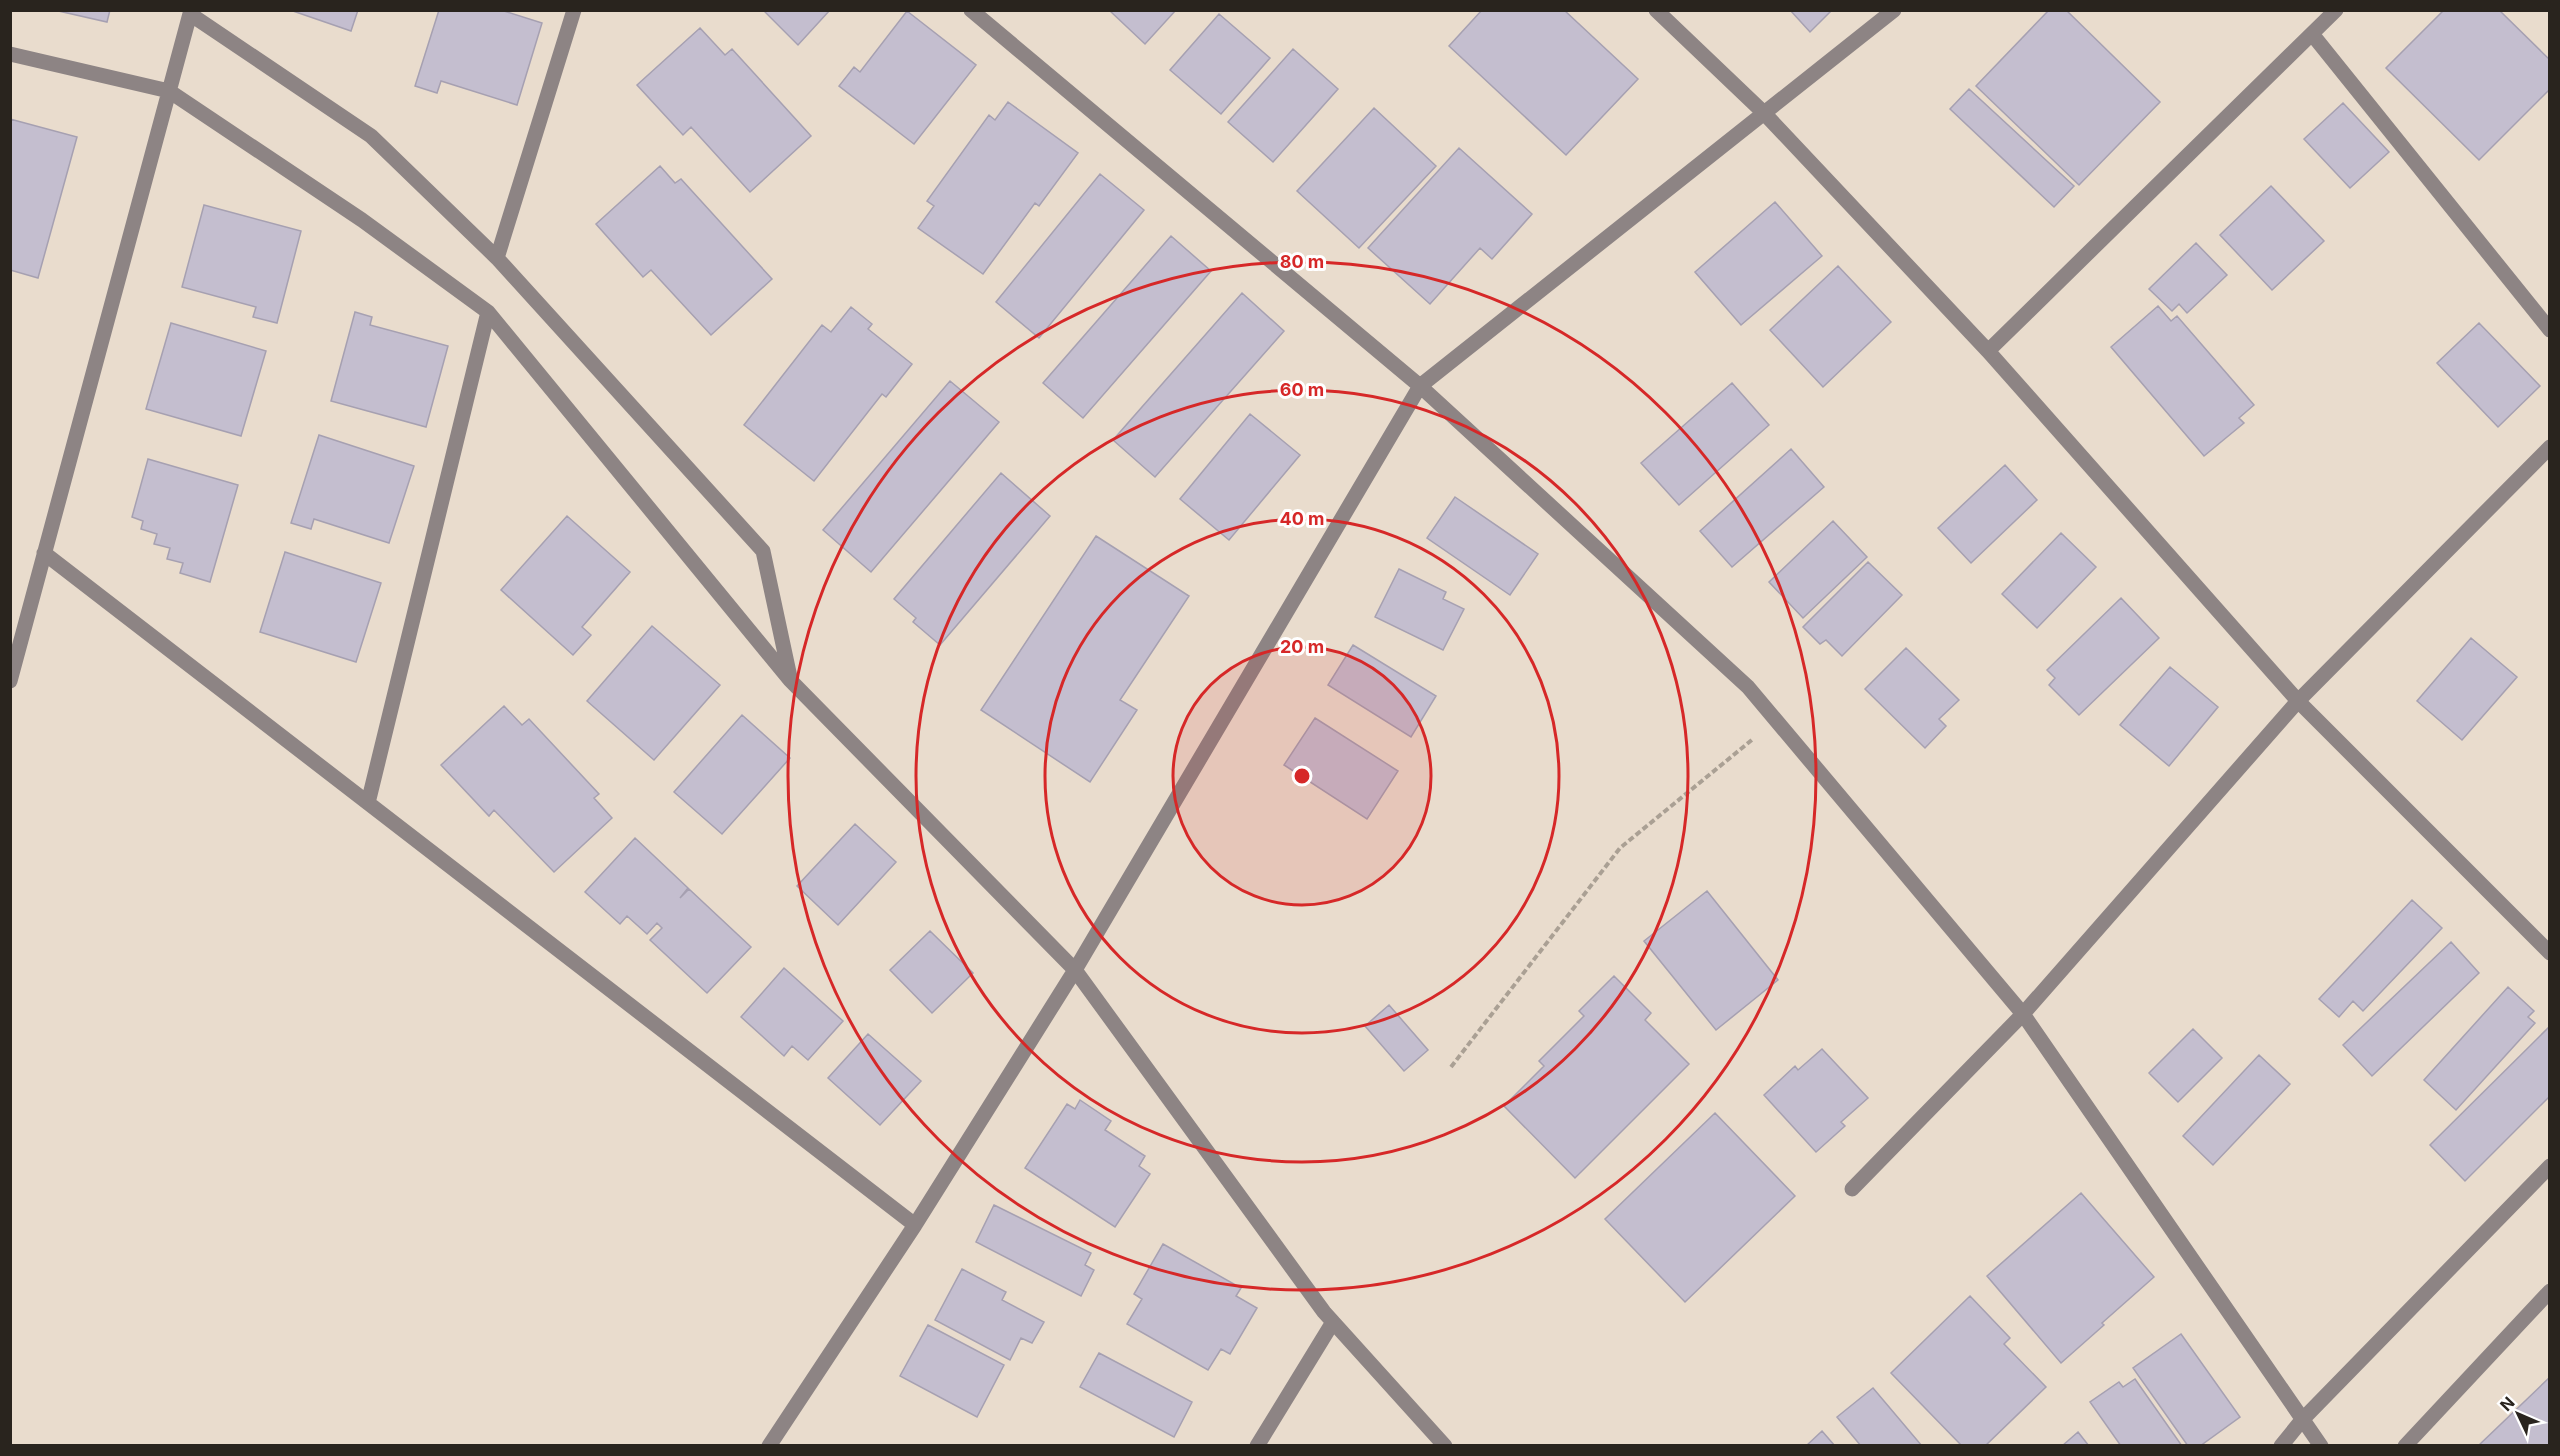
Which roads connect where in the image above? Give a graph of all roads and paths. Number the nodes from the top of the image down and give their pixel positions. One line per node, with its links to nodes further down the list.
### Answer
1 (574, 10): 11 (street)
2 (971, 10): 15 (street)
3 (1656, 10): 10 (street)
4 (1894, 10): 10 (street)
5 (2336, 10): 7 (street)
6 (190, 12): 9 (street); 11 (street)
7 (2312, 34): 13 (street); 14 (street)
8 (10, 54): 9 (street)
9 (169, 91): 12 (street); 17 (street)
10 (1764, 113): 14 (street); 15 (street)
11 (497, 258): 18 (street)
12 (488, 312): 18 (street); 22 (street)
13 (2550, 330)
14 (1988, 351): 20 (street)
15 (1420, 386): 21 (street); 24 (street)
16 (2550, 447): 20 (street)
17 (44, 553): 19 (street); 22 (street)
18 (790, 680): 24 (street)
19 (10, 681)
20 (2298, 701): 23 (street); 25 (street)
21 (1776, 720): 25 (street); 26 (path)
22 (368, 803): 29 (street)
23 (2550, 953)
24 (1075, 970): 29 (street); 31 (street)
25 (2023, 1014): 28 (street); 32 (street)
26 (1451, 1067)
27 (2550, 1166): 32 (street)
28 (1852, 1189)
29 (915, 1226): 33 (street)
30 (2550, 1291): 38 (street)
31 (1333, 1322): 34 (street); 35 (street)
32 (2302, 1420): 36 (street); 37 (street)
33 (769, 1446)
34 (1257, 1446)
35 (1445, 1446)
36 (2281, 1446)
37 (2321, 1446)
38 (2405, 1446)

